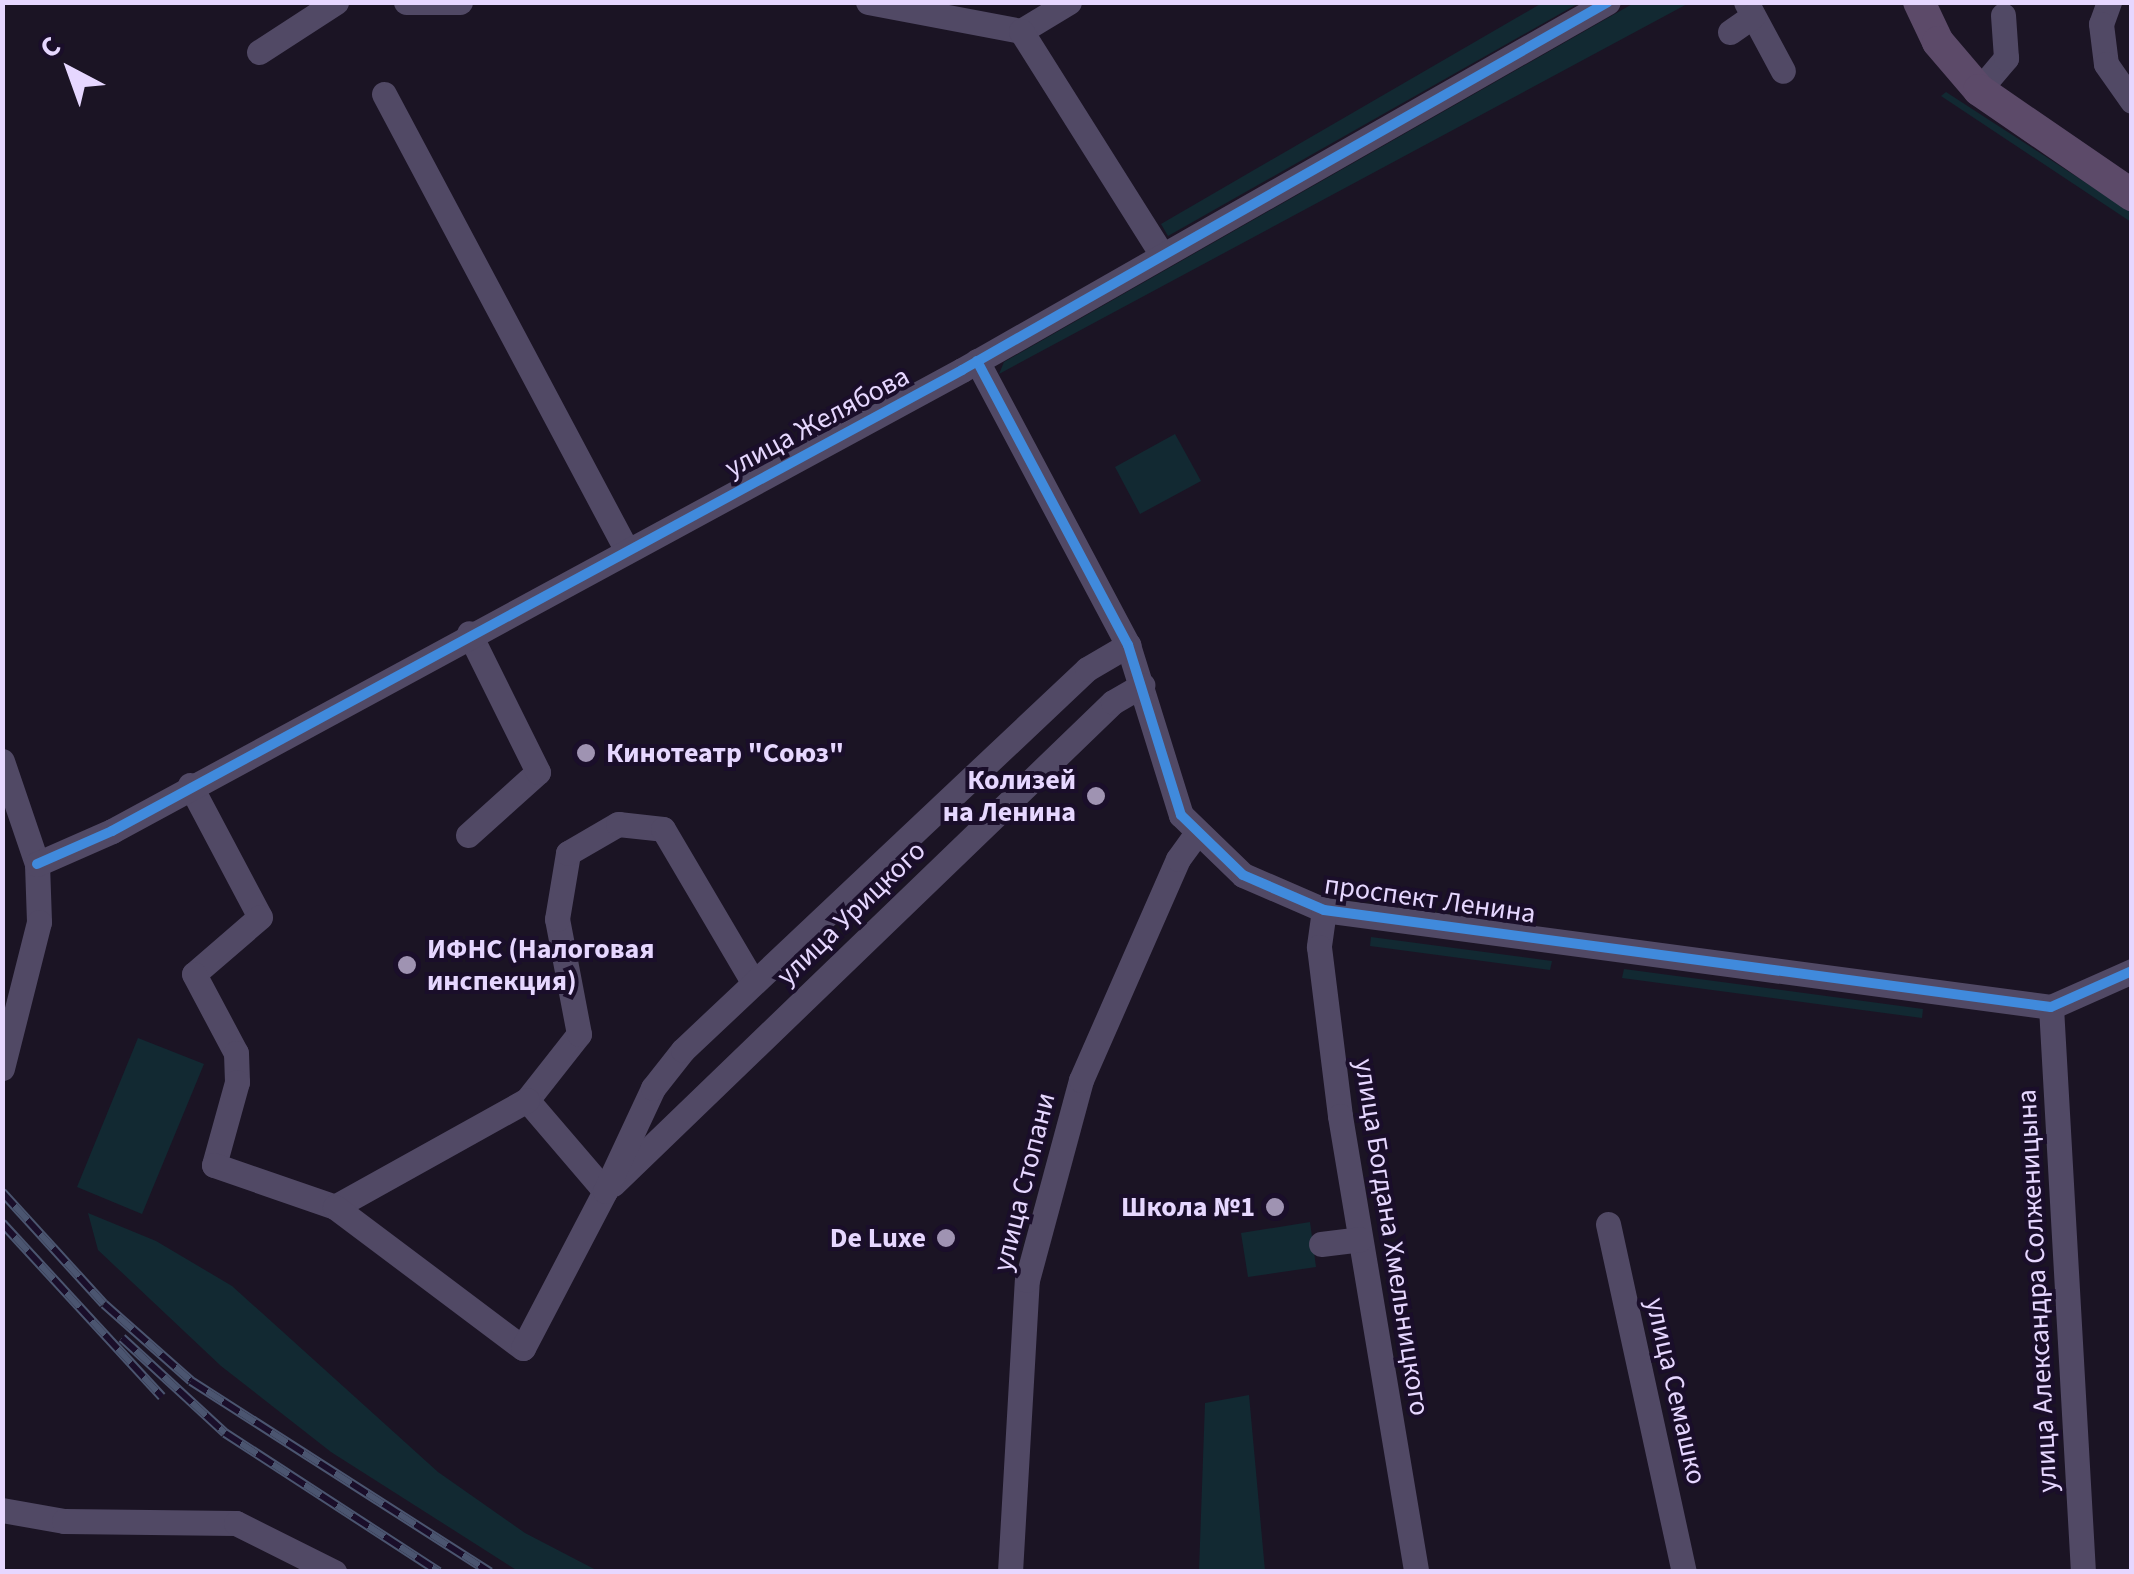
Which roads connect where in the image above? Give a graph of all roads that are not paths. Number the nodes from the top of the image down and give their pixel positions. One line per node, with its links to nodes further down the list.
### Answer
1 (336, 2): 13 (street)
2 (406, 2): 3 (street)
3 (460, 2)
4 (868, 2): 11 (street)
5 (1069, 2): 11 (street)
6 (1608, 2): 19 (street, улица Желябова)
7 (1919, 2): 15 (main road)
8 (2109, 2): 17 (street)
9 (1749, 9): 12 (street); 14 (street)
10 (2004, 16): 15 (street)
11 (1021, 30): 19 (street)
12 (1730, 32)
13 (260, 52)
14 (1782, 71)
15 (1980, 90): 18 (main road)
16 (384, 94): 21 (street)
17 (2132, 100)
18 (2132, 195)
19 (1162, 256): 20 (street, улица Желябова)
20 (978, 362): 21 (street, улица Желябова); 23 (street, проспект Ленина)
21 (626, 549): 22 (street, улица Желябова)
22 (469, 633): 26 (street, улица Желябова); 28 (street)
23 (1128, 645): 24 (street, проспект Ленина); 32 (street, улица Урицкого)
24 (1142, 685): 27 (street, проспект Ленина); 36 (street, улица Урицкого)
25 (2, 761): 29 (street)
26 (190, 785): 29 (street, улица Желябова); 37 (street)
27 (1196, 834): 30 (street, проспект Ленина); 43 (street, улица Стопани)
28 (468, 836)
29 (38, 864): 34 (street)
30 (1324, 910): 33 (street, проспект Ленина); 39 (street, улица Богдана Хмельницкого)
31 (2132, 971): 33 (street)
32 (753, 982): 35 (street); 36 (street, улица Урицкого)
33 (2051, 1006): 46 (street, улица Александра Солженицына)
34 (2, 1068)
35 (527, 1100): 36 (street); 37 (street)
36 (606, 1190): 37 (street, улица Урицкого)
37 (335, 1207)
38 (1608, 1224): 45 (street, улица Семашко)
39 (1360, 1238): 40 (street); 44 (street, улица Богдана Хмельницкого)
40 (1321, 1244)
41 (2, 1510): 42 (street)
42 (334, 1572)
43 (1010, 1572)
44 (1416, 1572)
45 (1684, 1572)
46 (2083, 1572)

